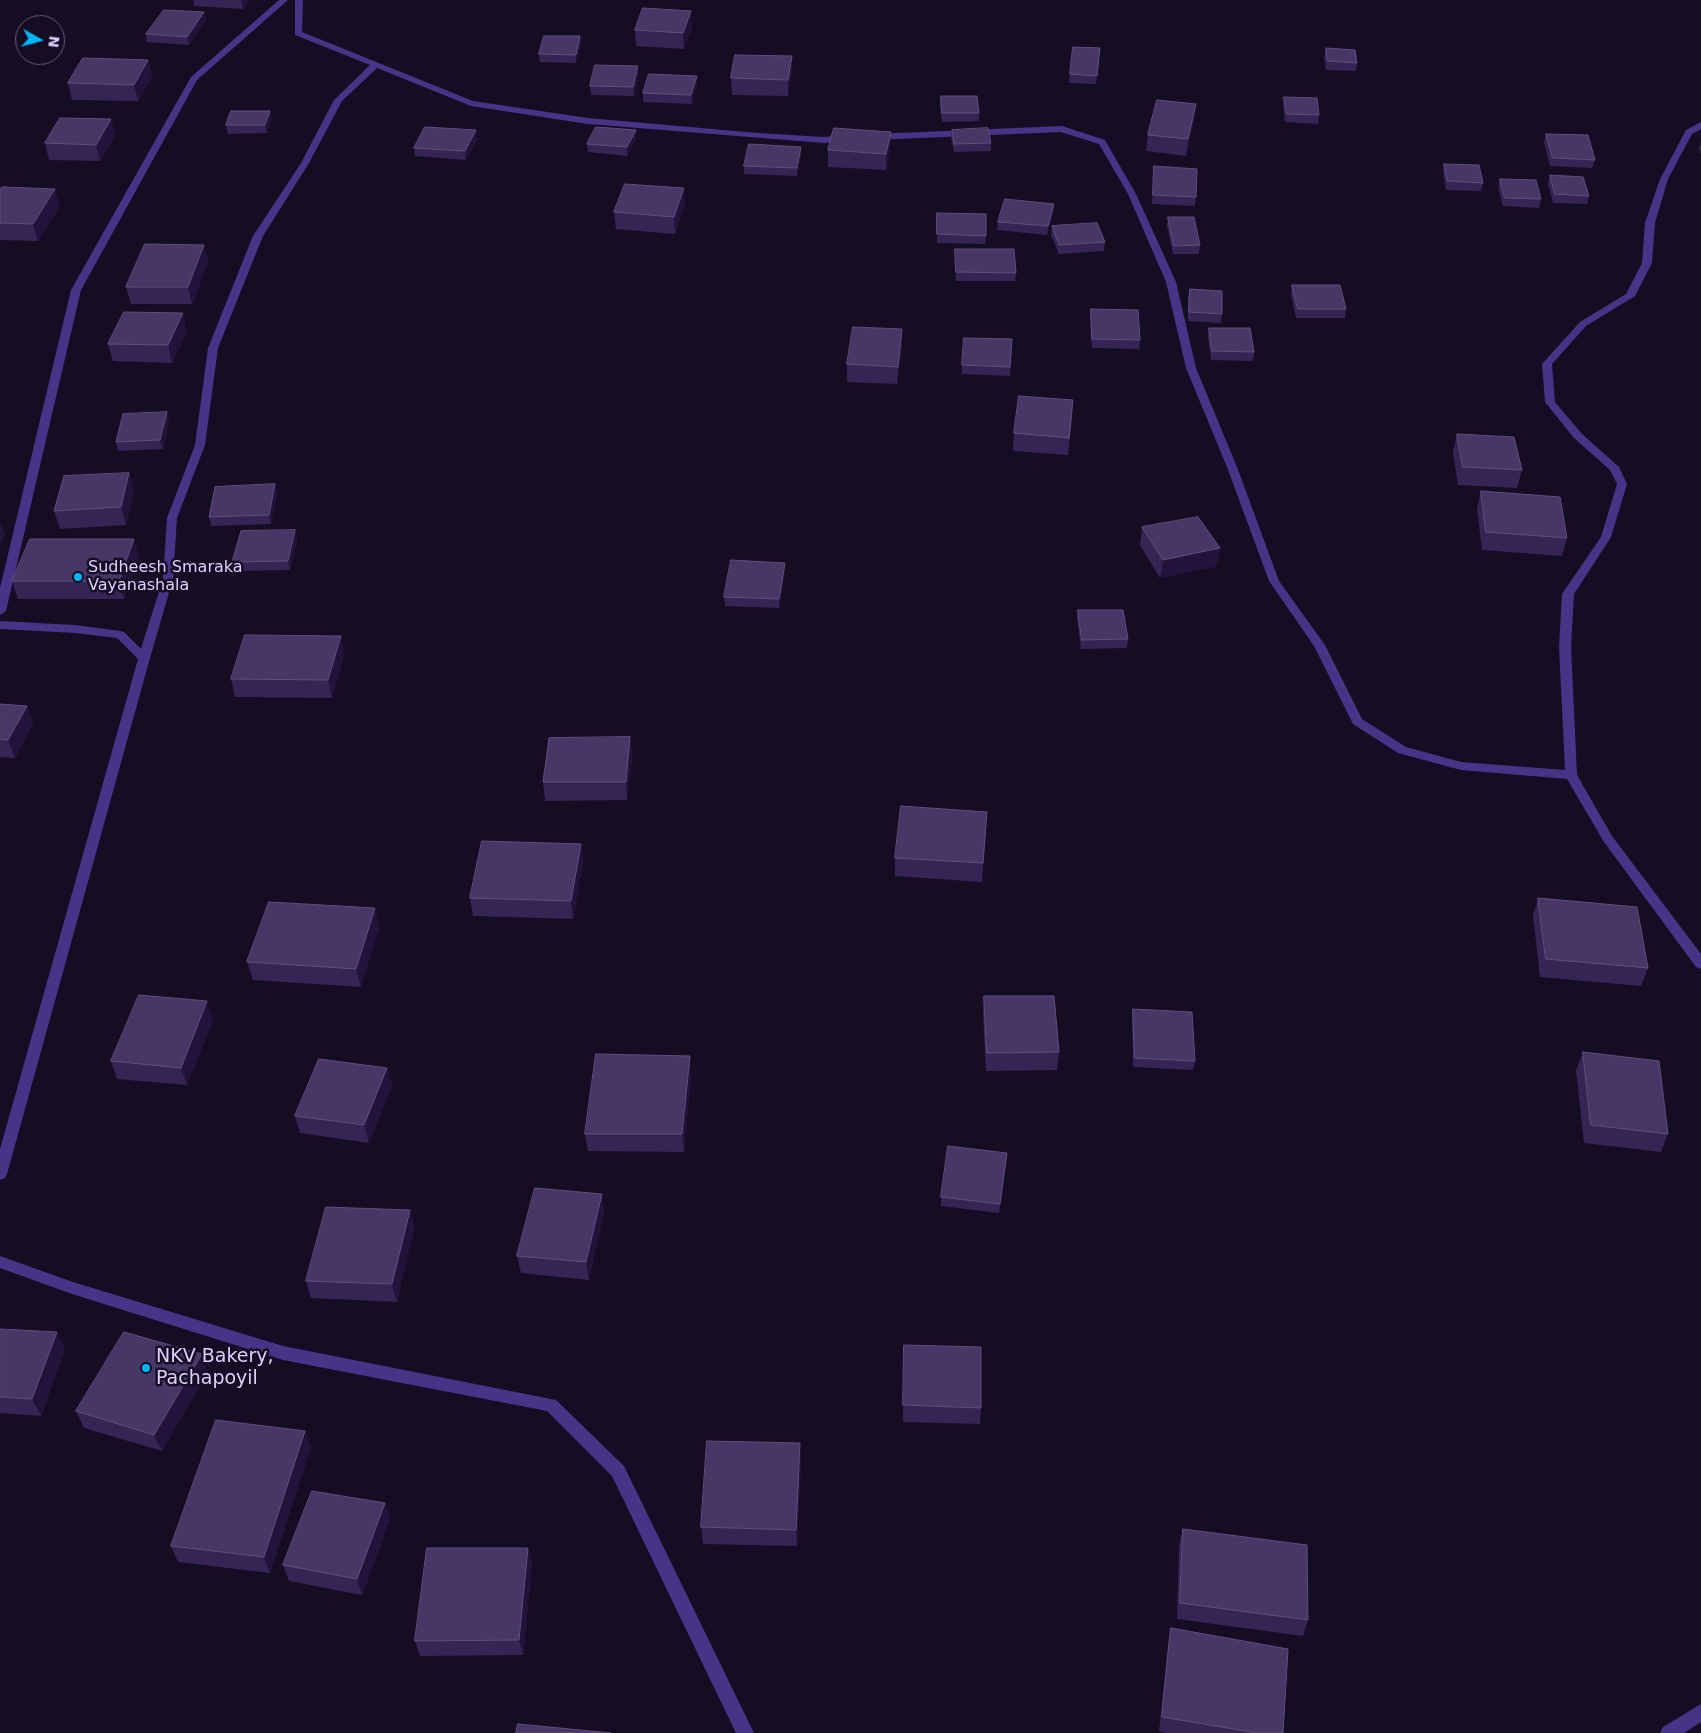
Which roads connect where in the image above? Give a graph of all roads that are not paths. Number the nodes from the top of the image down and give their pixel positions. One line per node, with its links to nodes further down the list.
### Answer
1 (284, 0): 5 (street)
2 (299, 0): 3 (street)
3 (375, 65): 7 (street); 8 (street)
4 (1701, 125): 8 (street)
5 (0, 611)
6 (0, 625): 7 (street)
7 (144, 658): 10 (street)
8 (1571, 776): 9 (street)
9 (1701, 964)
10 (0, 1174)
11 (0, 1262): 13 (street)
12 (1701, 1712): 14 (street)
13 (745, 1733)
14 (1669, 1733)

